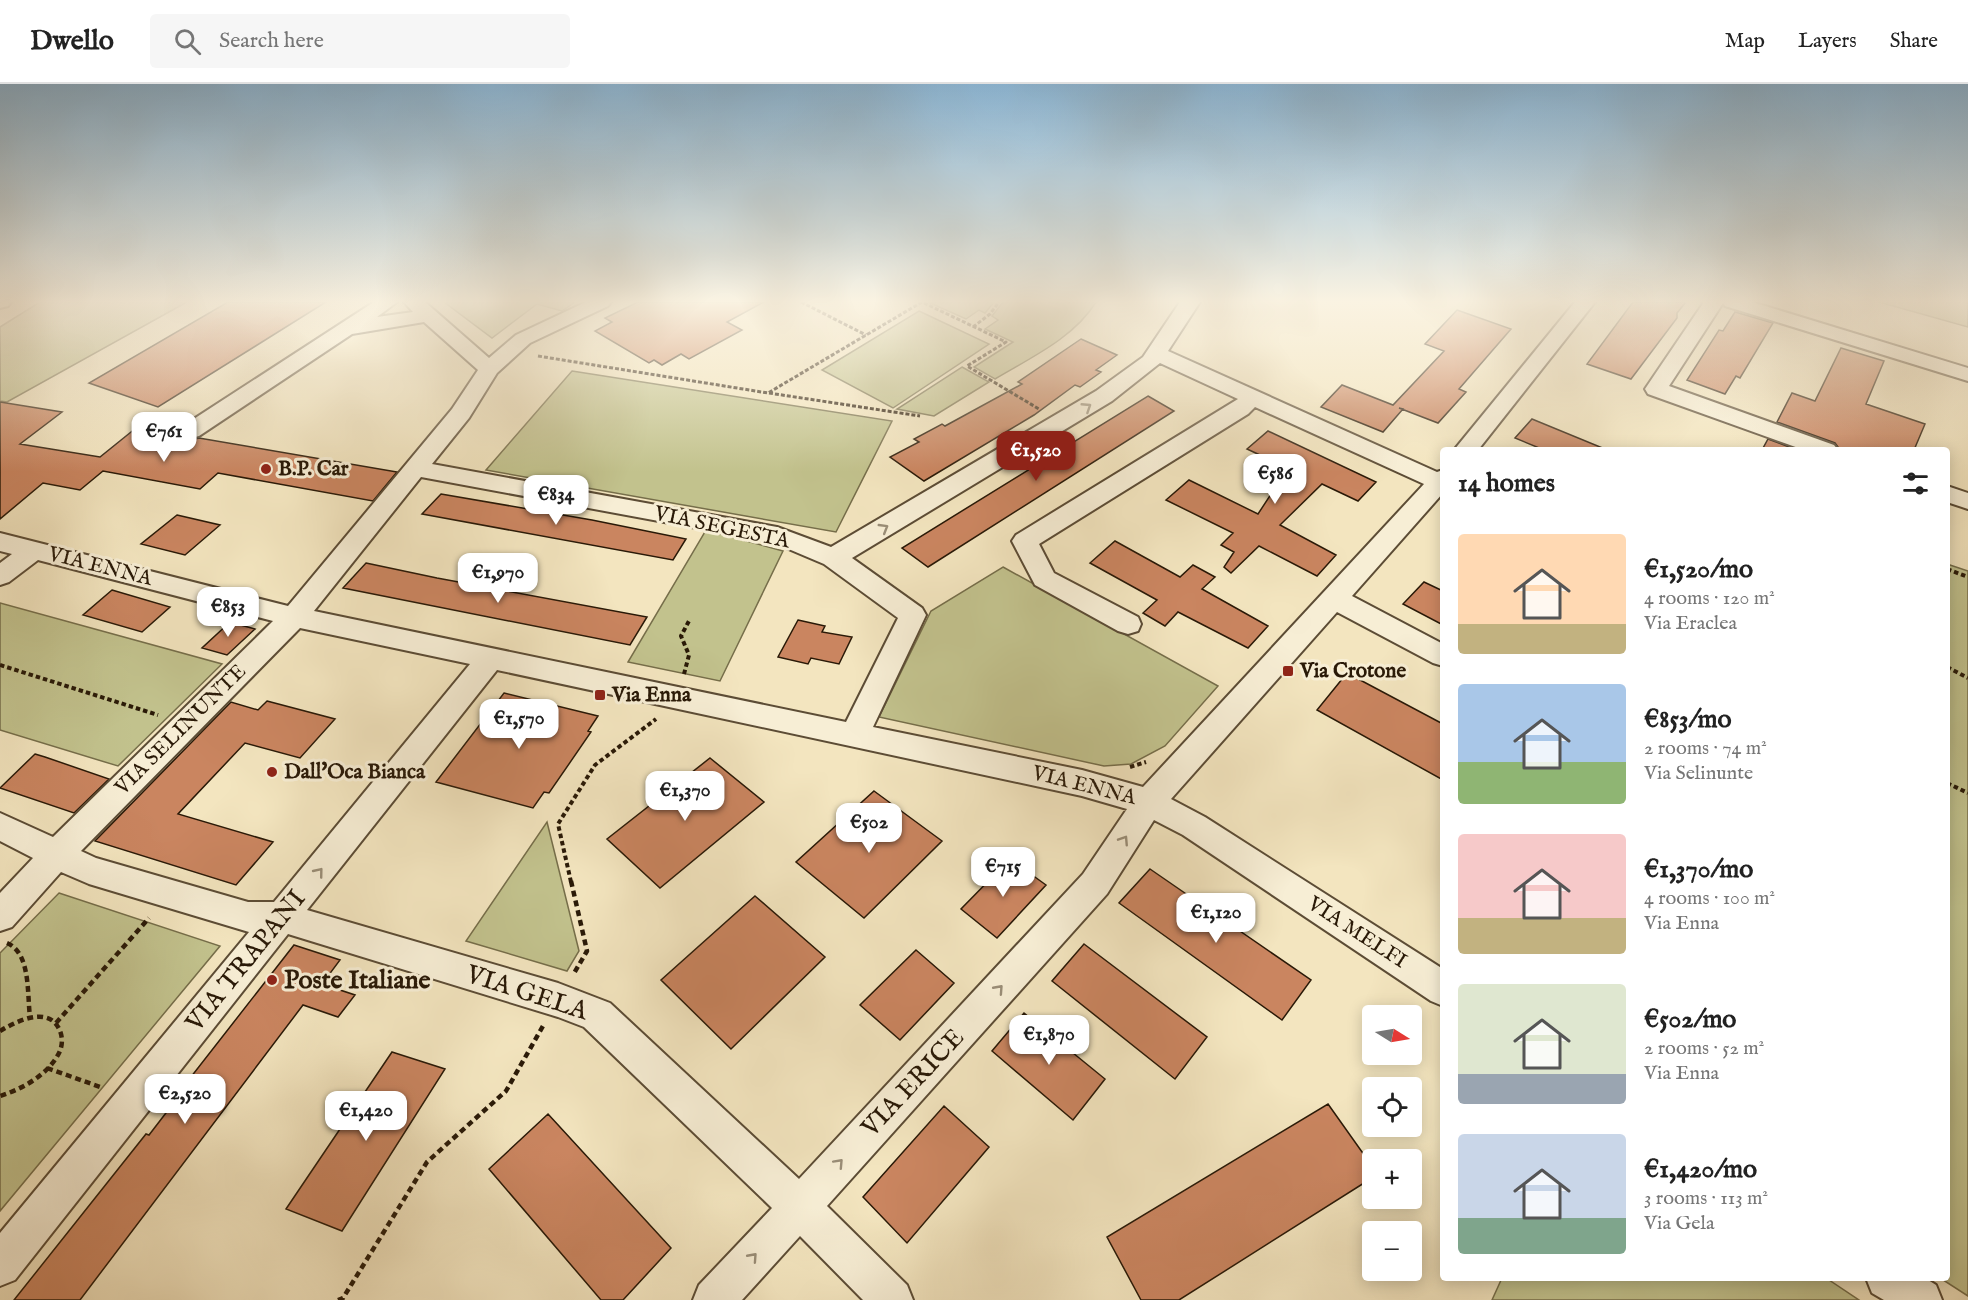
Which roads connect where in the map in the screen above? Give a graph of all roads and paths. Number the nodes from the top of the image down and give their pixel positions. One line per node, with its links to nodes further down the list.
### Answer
1 (300, 359): 18 (street)
2 (478, 359): 12 (street)
3 (501, 359): 12 (street, VIA SELINUNTE)
4 (552, 359): 14 (path)
5 (826, 359): 14 (path)
6 (979, 359): 16 (path)
7 (1151, 359): 28 (street, one-way to 7)
8 (1167, 359): 15 (street)
9 (1539, 359): 19 (street)
10 (1676, 359): 20 (street)
11 (1915, 359): 13 (street)
12 (489, 369): 21 (street, VIA SELINUNTE)
13 (1968, 375)
14 (768, 393): 17 (path)
15 (1252, 398): 22 (street); 35 (street)
16 (1045, 412)
17 (920, 416)
18 (191, 431)
19 (1468, 447)
20 (1818, 447)
21 (417, 469): 28 (street, VIA SEGESTA); 33 (street, VIA SELINUNTE)
22 (1440, 481)
23 (1440, 484): 32 (street)
24 (1950, 495): 25 (street)
25 (1968, 501)
26 (0, 542): 27 (street, VIA ENNA)
27 (34, 550): 30 (street); 33 (street, VIA ENNA)
28 (834, 558): 43 (street, VIA SEGESTA)
29 (1950, 570): 31 (path)
30 (0, 576)
31 (1968, 577)
32 (1334, 598): 36 (street); 46 (street)
33 (294, 617): 37 (street, VIA ENNA); 48 (street, VIA SELINUNTE)
34 (690, 619): 41 (path)
35 (1128, 624)
36 (1440, 654)
37 (491, 658): 43 (street, VIA ENNA); 50 (street, VIA TRAPANI, one-way to 37)
38 (0, 665): 42 (path)
39 (1950, 669): 40 (path)
40 (1968, 678)
41 (679, 679)
42 (167, 718)
43 (855, 734): 46 (street, VIA ENNA)
44 (1950, 785): 45 (path)
45 (1968, 794)
46 (1149, 802): 52 (street, VIA MELFI); 59 (street, VIA ERICE, one-way to 46)
47 (0, 826): 48 (street, VIA GELA)
48 (57, 854): 50 (street, VIA GELA); 51 (street, VIA SELINUNTE)
49 (151, 915): 54 (path)
50 (282, 917): 59 (street, VIA GELA); 60 (street, VIA TRAPANI)
51 (2, 929): 53 (path)
52 (1440, 987)
53 (30, 1017): 54 (path); 55 (path)
54 (56, 1023): 56 (path)
55 (0, 1031)
56 (47, 1068): 57 (path); 58 (path)
57 (107, 1090)
58 (0, 1096)
59 (799, 1206): 62 (street, VIA ERICE, one-way to 59); 63 (street, VIA GELA)
60 (0, 1265)
61 (1892, 1281): 64 (street)
62 (714, 1300)
63 (892, 1300)
64 (1921, 1300)

